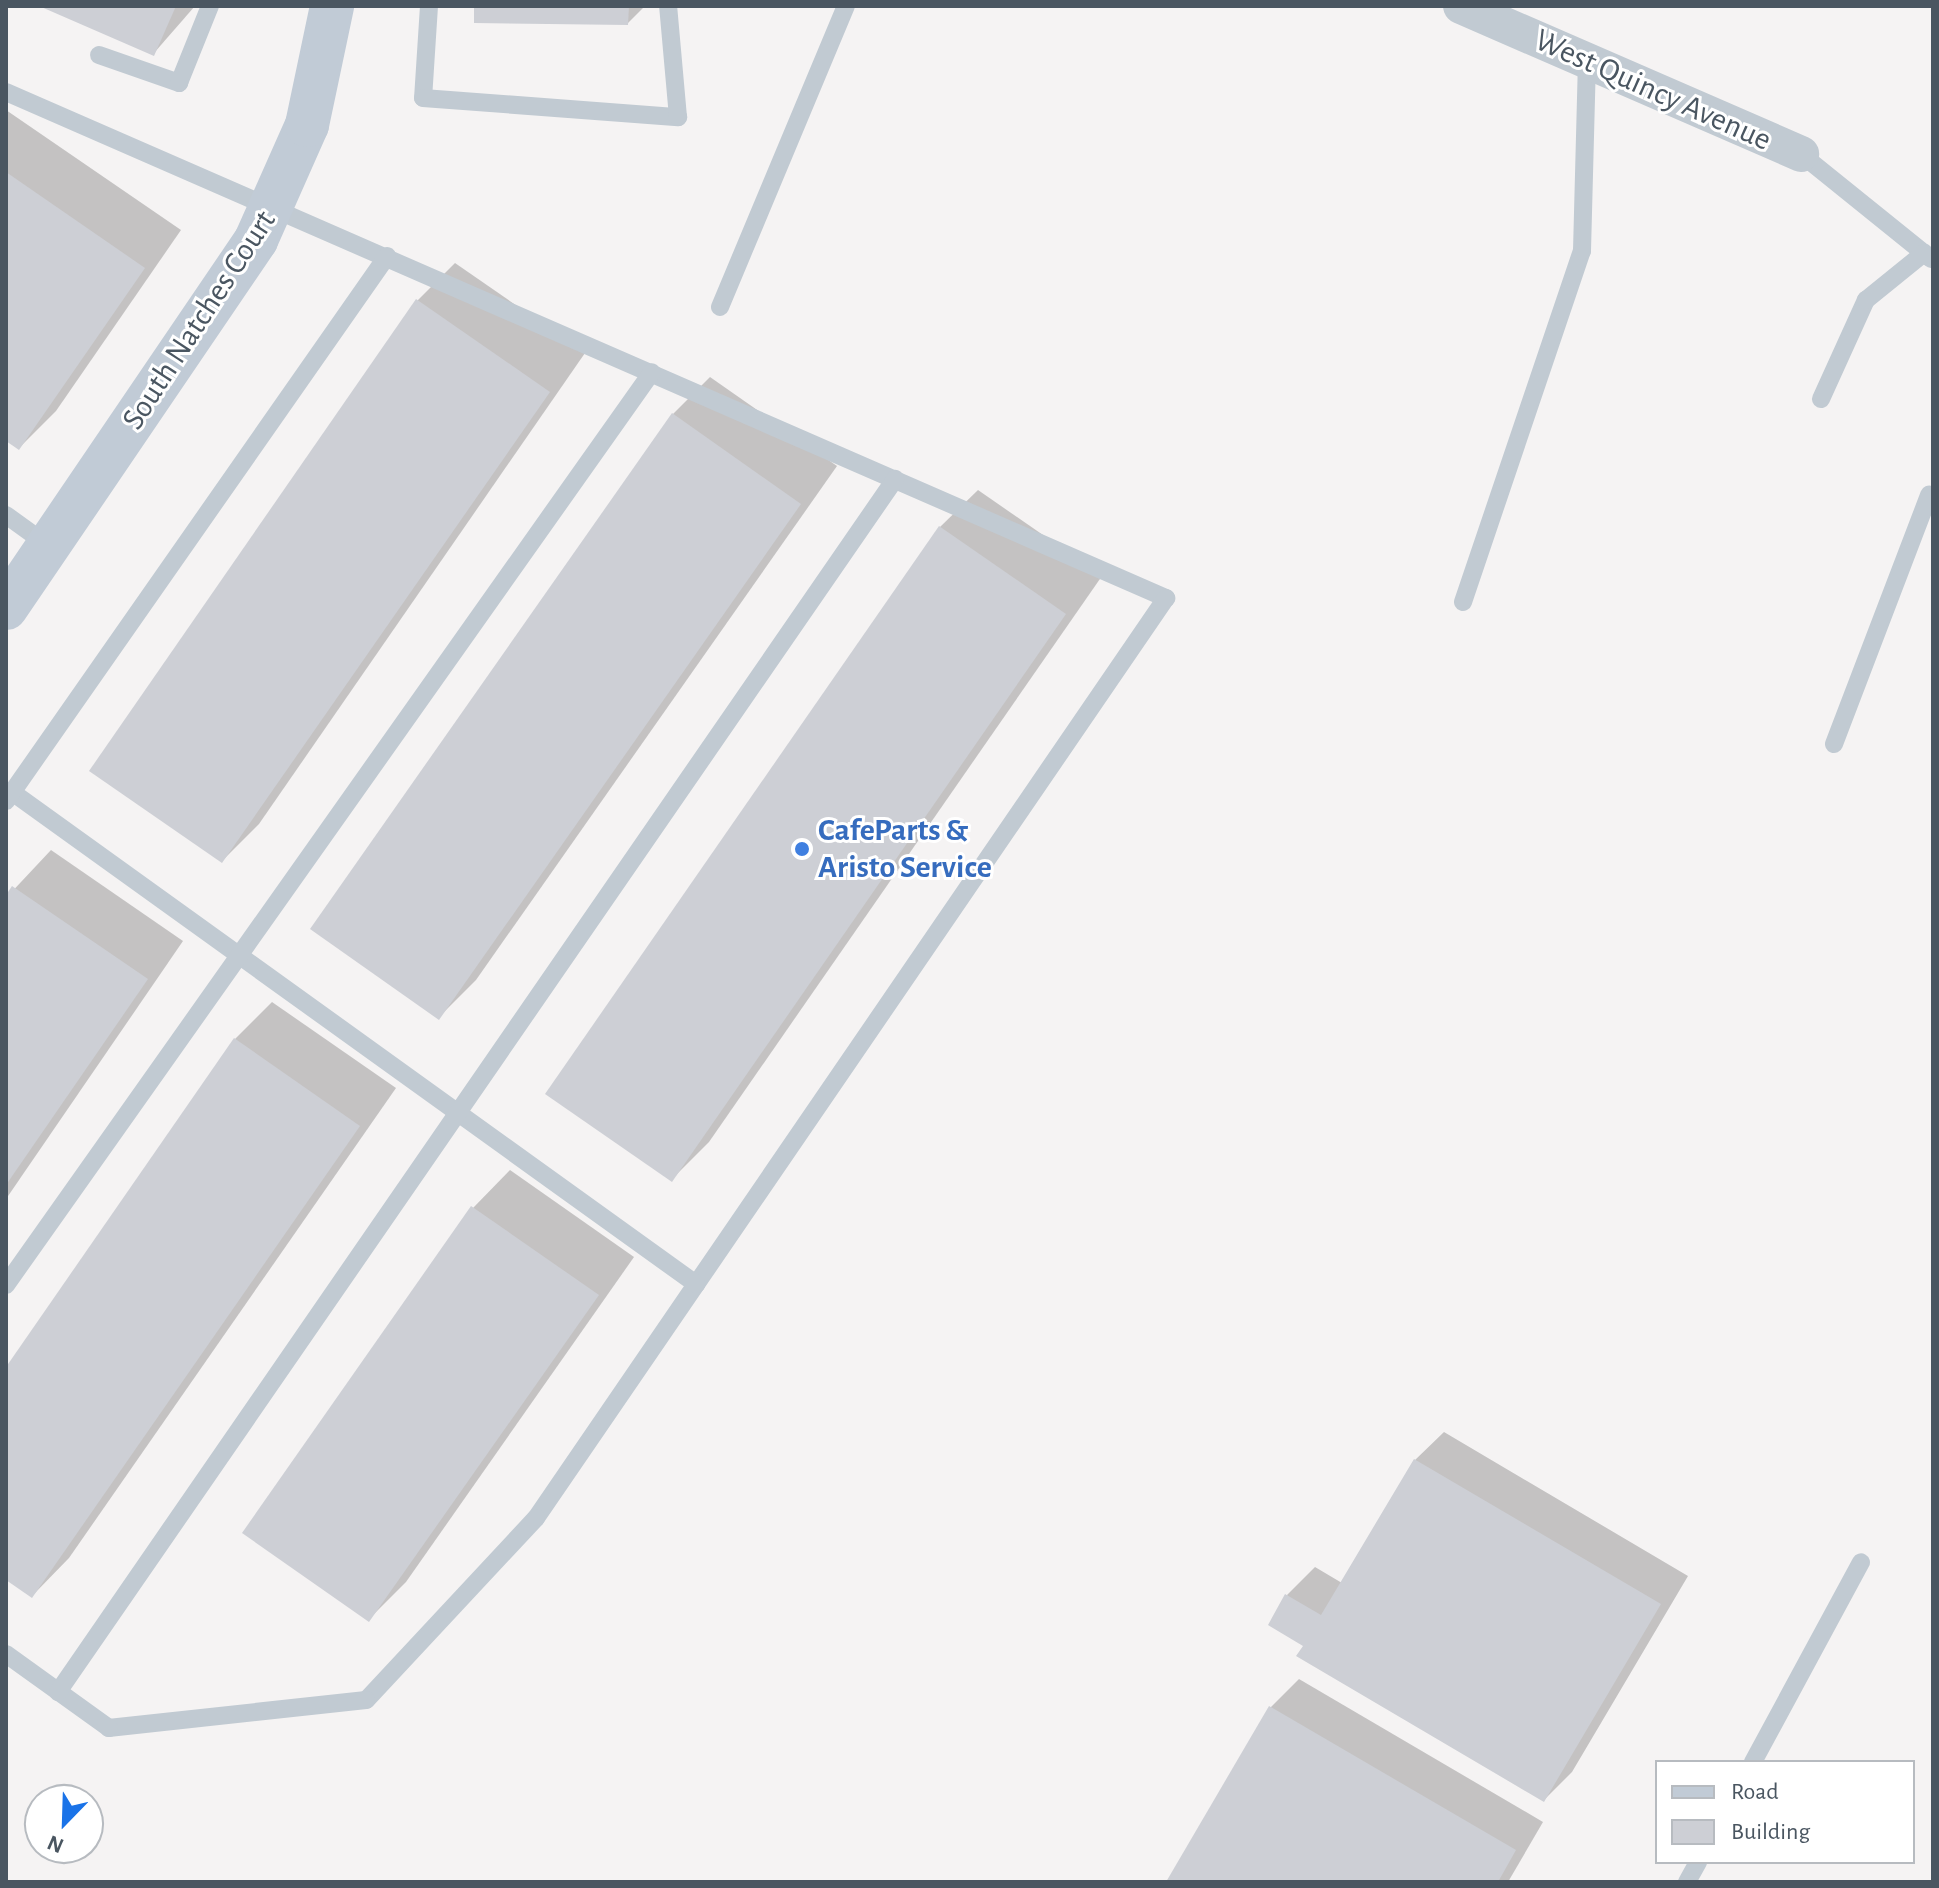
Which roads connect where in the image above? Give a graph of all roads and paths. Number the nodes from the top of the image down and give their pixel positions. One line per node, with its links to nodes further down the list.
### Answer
1 (210, 6): 7 (lane)
2 (332, 6): 11 (street, South Natches Court)
3 (429, 6): 4 (lane)
4 (668, 6)
5 (846, 6): 14 (lane)
6 (1461, 6): 8 (street, West Quincy Avenue)
7 (99, 55)
8 (1587, 61): 10 (street, West Quincy Avenue); 21 (lane)
9 (6, 92): 11 (lane)
10 (1801, 154): 13 (lane)
11 (274, 206): 12 (lane); 20 (street, South Natches Court)
12 (387, 256): 15 (lane); 24 (lane)
13 (1928, 257): 16 (lane)
14 (720, 307)
15 (652, 372): 17 (lane); 25 (lane)
16 (1821, 399)
17 (895, 479): 26 (lane); 27 (lane)
18 (1932, 493): 23 (lane)
19 (6, 515): 20 (lane)
20 (49, 546): 22 (street, South Natches Court)
21 (1463, 602)
22 (6, 608)
23 (1834, 744)
24 (9, 796): 25 (lane)
25 (239, 956): 26 (lane); 28 (lane)
26 (459, 1110): 27 (lane); 31 (lane)
27 (696, 1284): 31 (lane)
28 (6, 1285)
29 (1861, 1562): 32 (lane)
30 (6, 1654): 31 (lane)
31 (58, 1692)
32 (1754, 1760)
33 (1697, 1864): 34 (lane)
34 (1687, 1882)

